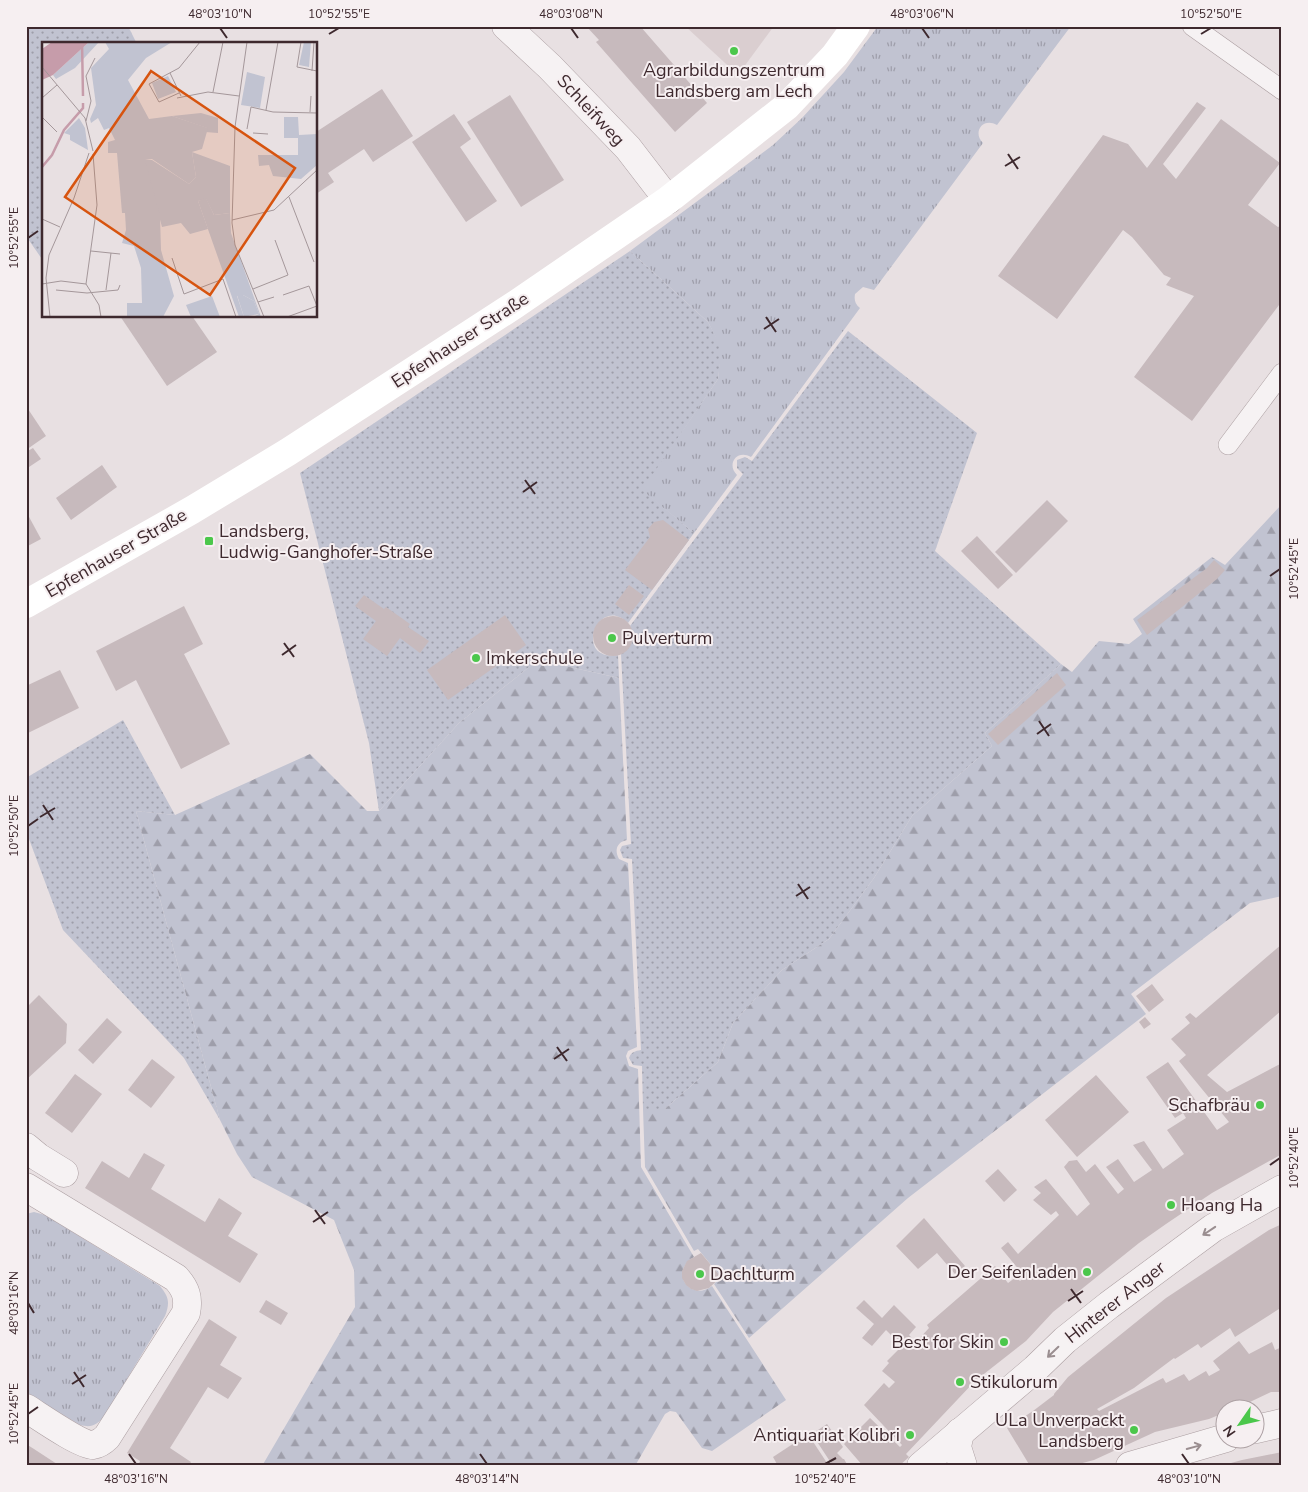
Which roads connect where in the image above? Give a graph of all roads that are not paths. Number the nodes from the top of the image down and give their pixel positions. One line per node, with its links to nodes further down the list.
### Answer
1 (506, 26): 5 (street, Schleifweg)
2 (856, 26): 5 (main road, Epfenhauser Straße)
3 (1192, 26): 4 (lane)
4 (1282, 90)
5 (668, 200): 8 (main road, Epfenhauser Straße)
6 (1282, 373): 7 (lane)
7 (1228, 445)
8 (26, 604)
9 (30, 1160): 10 (street)
10 (64, 1174)
11 (26, 1187): 13 (street)
12 (1282, 1189): 16 (street, Hinterer Anger, one-way to 16)
13 (26, 1408)
14 (1282, 1423): 15 (street)
15 (1266, 1427)
16 (960, 1432): 18 (street, Hinterer Anger); 19 (street)
17 (1216, 1441): 20 (street, one-way to 17)
18 (921, 1466)
19 (963, 1466)
20 (1130, 1466)

